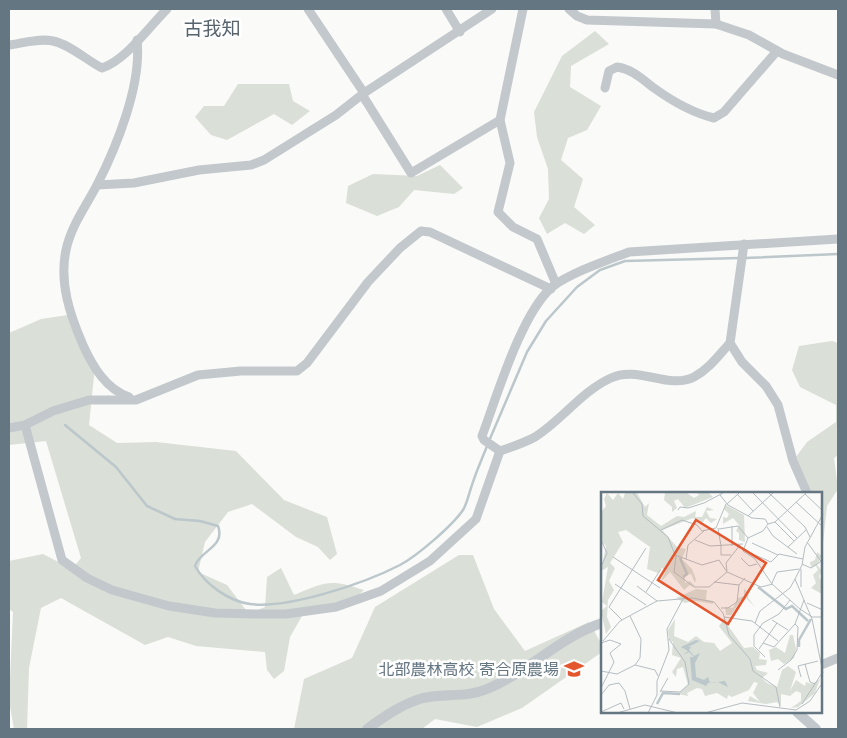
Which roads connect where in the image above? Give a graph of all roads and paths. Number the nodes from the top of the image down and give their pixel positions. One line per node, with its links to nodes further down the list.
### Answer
1 (167, 9): 10 (street)
2 (308, 9): 15 (street)
3 (446, 9): 9 (street)
4 (492, 9): 9 (street)
5 (523, 9): 16 (street)
6 (569, 9): 8 (street)
7 (715, 9): 8 (street)
8 (716, 24): 12 (street)
9 (460, 32): 15 (street)
10 (137, 40): 11 (street); 17 (street)
11 (9, 45)
12 (777, 51): 13 (street); 14 (street)
13 (838, 75)
14 (605, 88)
15 (364, 95): 16 (street); 17 (street)
16 (500, 120): 20 (street)
17 (97, 185): 22 (street)
18 (838, 239): 19 (street)
19 (744, 244): 20 (street); 21 (street)
20 (553, 287): 22 (street); 25 (street)
21 (730, 343): 25 (street); 26 (street)
22 (136, 400): 23 (street)
23 (25, 425): 24 (street); 25 (street)
24 (9, 428)
25 (500, 450)
26 (807, 492)
27 (601, 623): 31 (street)
28 (838, 658): 29 (street)
29 (822, 665)
30 (798, 713): 32 (street)
31 (367, 729)
32 (816, 729)

